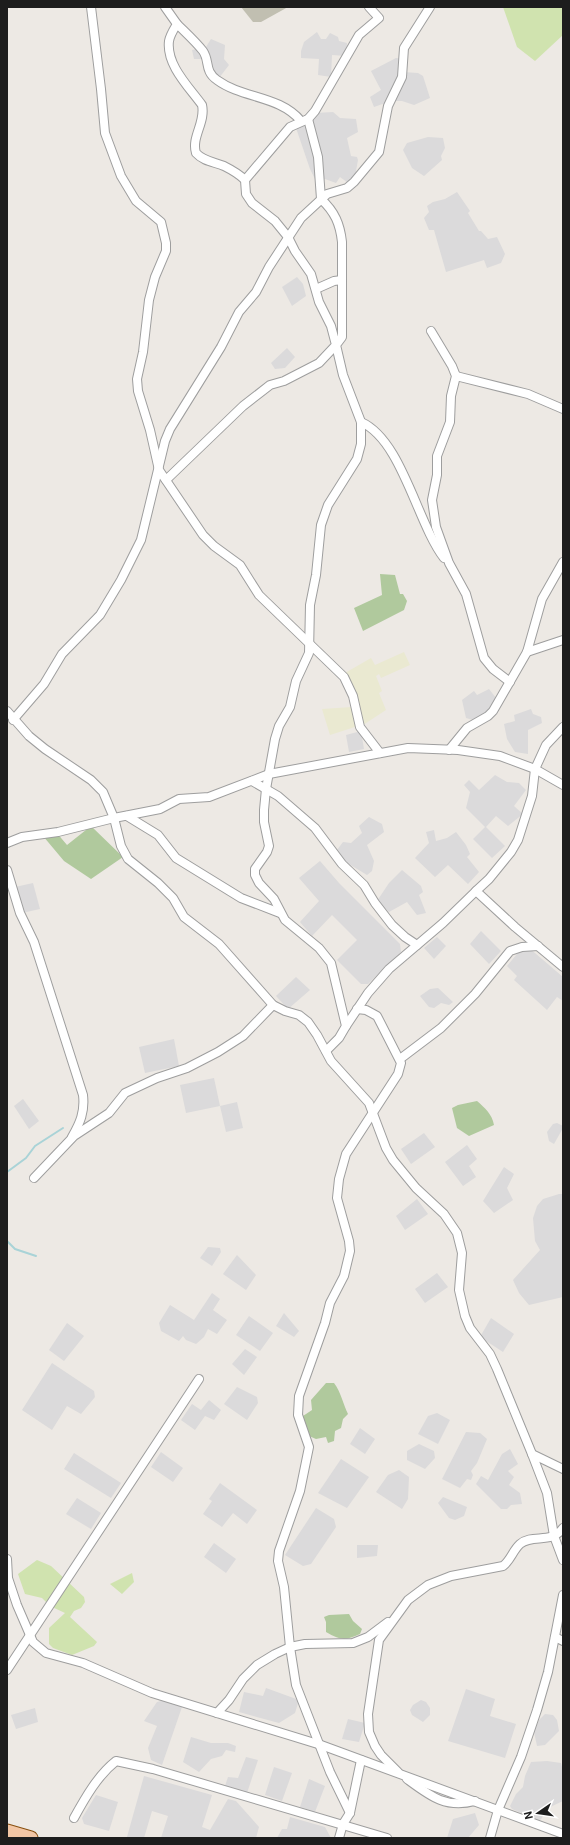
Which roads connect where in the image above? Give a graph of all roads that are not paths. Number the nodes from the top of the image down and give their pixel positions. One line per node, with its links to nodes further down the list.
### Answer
1 (91, 7): 17 (street)
2 (165, 7): 5 (street)
3 (369, 7): 6 (street)
4 (430, 7): 8 (street)
5 (177, 24): 6 (street); 7 (street)
6 (304, 120): 7 (street); 8 (street)
7 (245, 180): 9 (street)
8 (321, 199): 9 (street); 10 (street)
9 (288, 237): 11 (street); 17 (street)
10 (342, 280): 11 (street); 13 (street)
11 (316, 289): 13 (street)
12 (431, 331): 14 (street)
13 (336, 346): 16 (street); 18 (street)
14 (456, 376): 15 (street); 20 (street)
15 (563, 409)
16 (361, 422): 20 (street); 22 (street)
17 (160, 470): 18 (street); 26 (street)
18 (166, 480): 22 (street)
19 (563, 562): 23 (street)
20 (449, 563): 24 (street)
21 (563, 640): 23 (street)
22 (310, 645): 29 (street); 31 (street)
23 (527, 652): 24 (street)
24 (510, 682): 28 (street)
25 (7, 711): 26 (street)
26 (13, 720): 36 (street)
27 (563, 727): 30 (street)
28 (449, 750): 29 (street); 30 (street)
29 (380, 753): 31 (street)
30 (535, 769): 33 (street); 39 (street)
31 (269, 774): 32 (street); 34 (street)
32 (252, 780): 34 (street); 35 (street)
33 (563, 785)
34 (266, 789): 40 (street); 41 (street)
35 (127, 816): 36 (street); 40 (street)
36 (114, 818): 37 (street); 44 (street)
37 (7, 843)
38 (7, 870): 50 (street)
39 (476, 891): 41 (street); 42 (street)
40 (280, 914): 46 (street)
41 (417, 945): 45 (street)
42 (538, 946): 43 (street); 48 (street)
43 (563, 967)
44 (273, 1005): 47 (street); 50 (street)
45 (357, 1009): 46 (street); 48 (street)
46 (346, 1026): 47 (street)
47 (326, 1051): 49 (street)
48 (400, 1059): 49 (street)
49 (373, 1111): 53 (street); 64 (street)
50 (69, 1141): 51 (street)
51 (34, 1178)
52 (199, 1379): 61 (street)
53 (532, 1454): 54 (street); 56 (street)
54 (563, 1469)
55 (563, 1528): 56 (street)
56 (554, 1536): 57 (street); 60 (street)
57 (563, 1560)
58 (7, 1564): 61 (street)
59 (563, 1595): 62 (street)
60 (394, 1618): 64 (street); 69 (street)
61 (30, 1635): 65 (street); 66 (street)
62 (555, 1637): 63 (street); 71 (street)
63 (563, 1641)
64 (290, 1647): 66 (street); 67 (street)
65 (7, 1670)
66 (216, 1713): 67 (street)
67 (321, 1745): 68 (street); 72 (street)
68 (361, 1760): 69 (street); 72 (street)
69 (401, 1774): 70 (street); 70 (street)
70 (475, 1801): 71 (street)
71 (498, 1810): 76 (street); 80 (street)
72 (350, 1813): 74 (street)
73 (74, 1818): 74 (street)
74 (343, 1824): 78 (street); 79 (street)
75 (7, 1831): 77 (main road)
76 (563, 1834)
77 (31, 1838)
78 (339, 1838)
79 (387, 1838)
80 (490, 1838)

